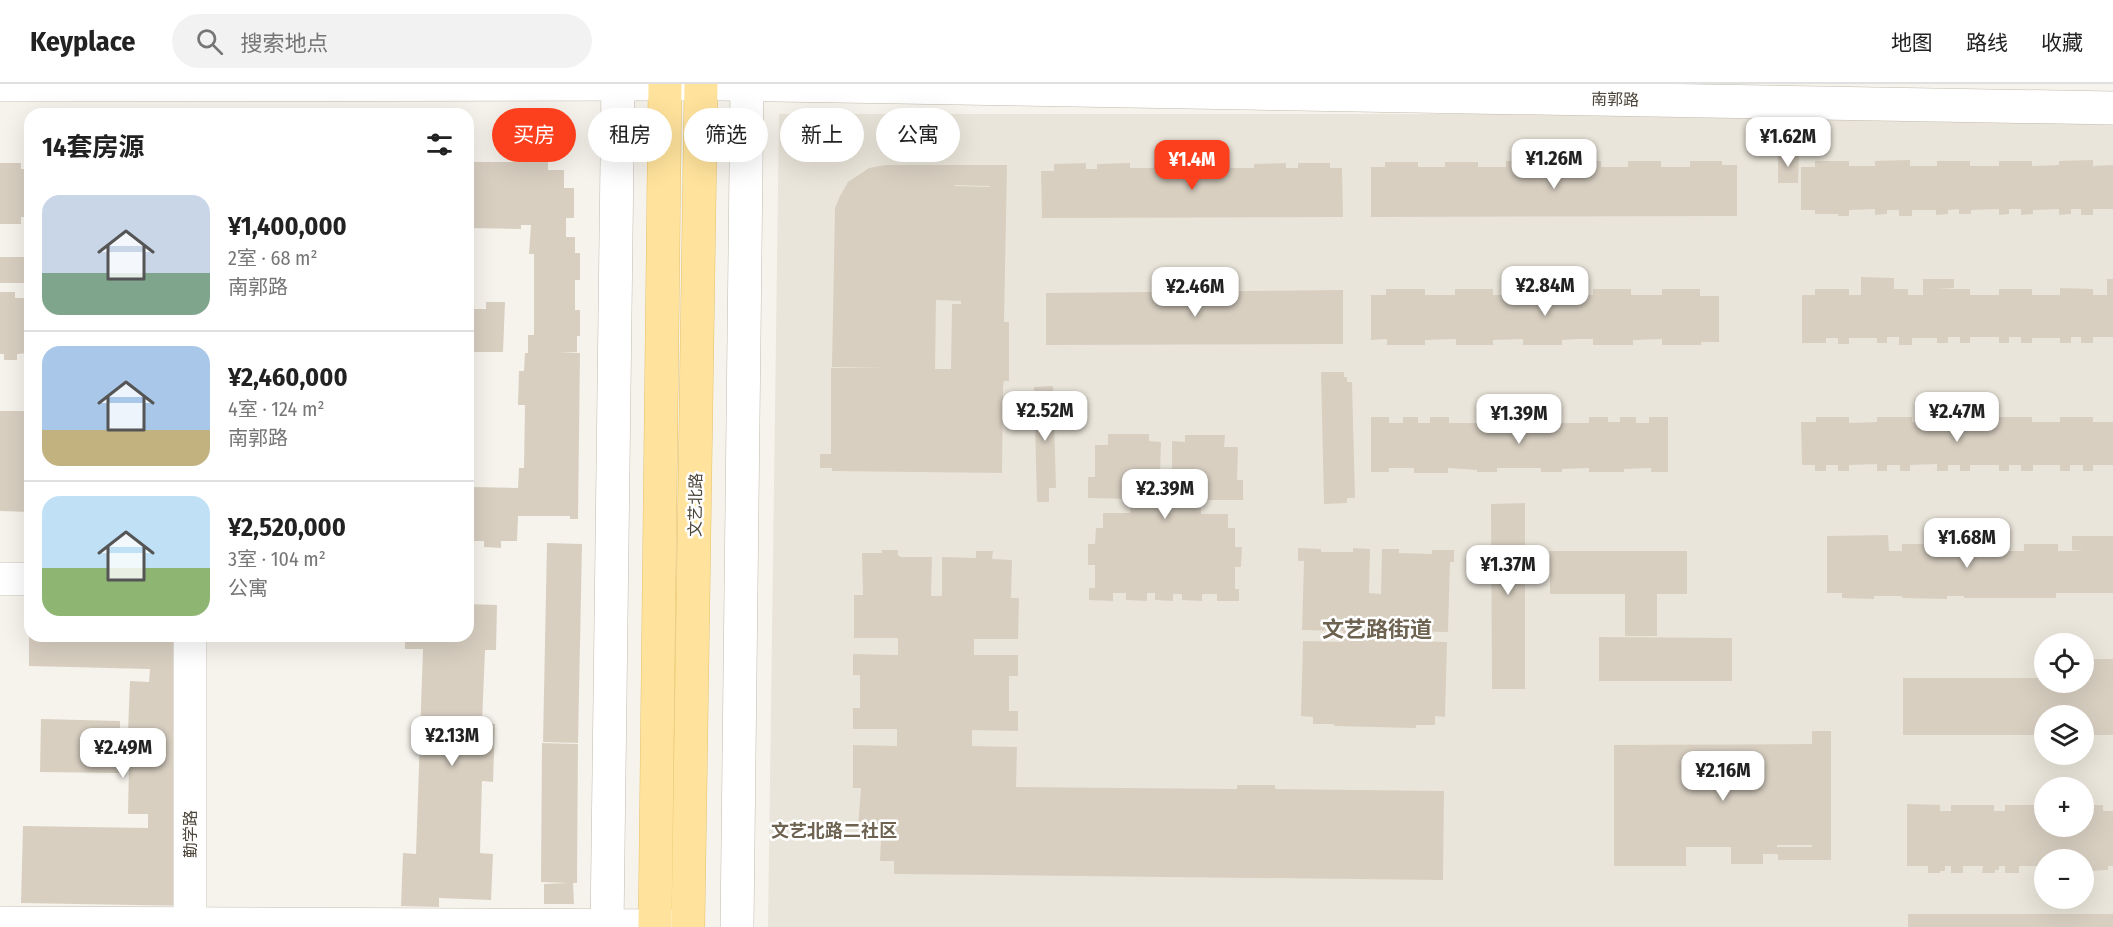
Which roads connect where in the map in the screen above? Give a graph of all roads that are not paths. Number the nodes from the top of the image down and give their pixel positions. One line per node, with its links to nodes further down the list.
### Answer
1 (618, 84): 2 (street); 7 (street); 14 (street)
2 (665, 84): 3 (street); 15 (main road)
3 (686, 84)
4 (701, 84): 16 (main road, 文艺北路)
5 (721, 84): 6 (street, 南郭路)
6 (747, 84): 8 (street, 南郭路); 17 (street)
7 (0, 85)
8 (2113, 108)
9 (0, 579): 10 (street)
10 (24, 579)
11 (190, 642): 13 (street, 勤学路)
12 (0, 923): 13 (street)
13 (190, 924): 14 (street)
14 (607, 926): 15 (street)
15 (655, 926): 16 (street)
16 (688, 927)
17 (737, 927)

